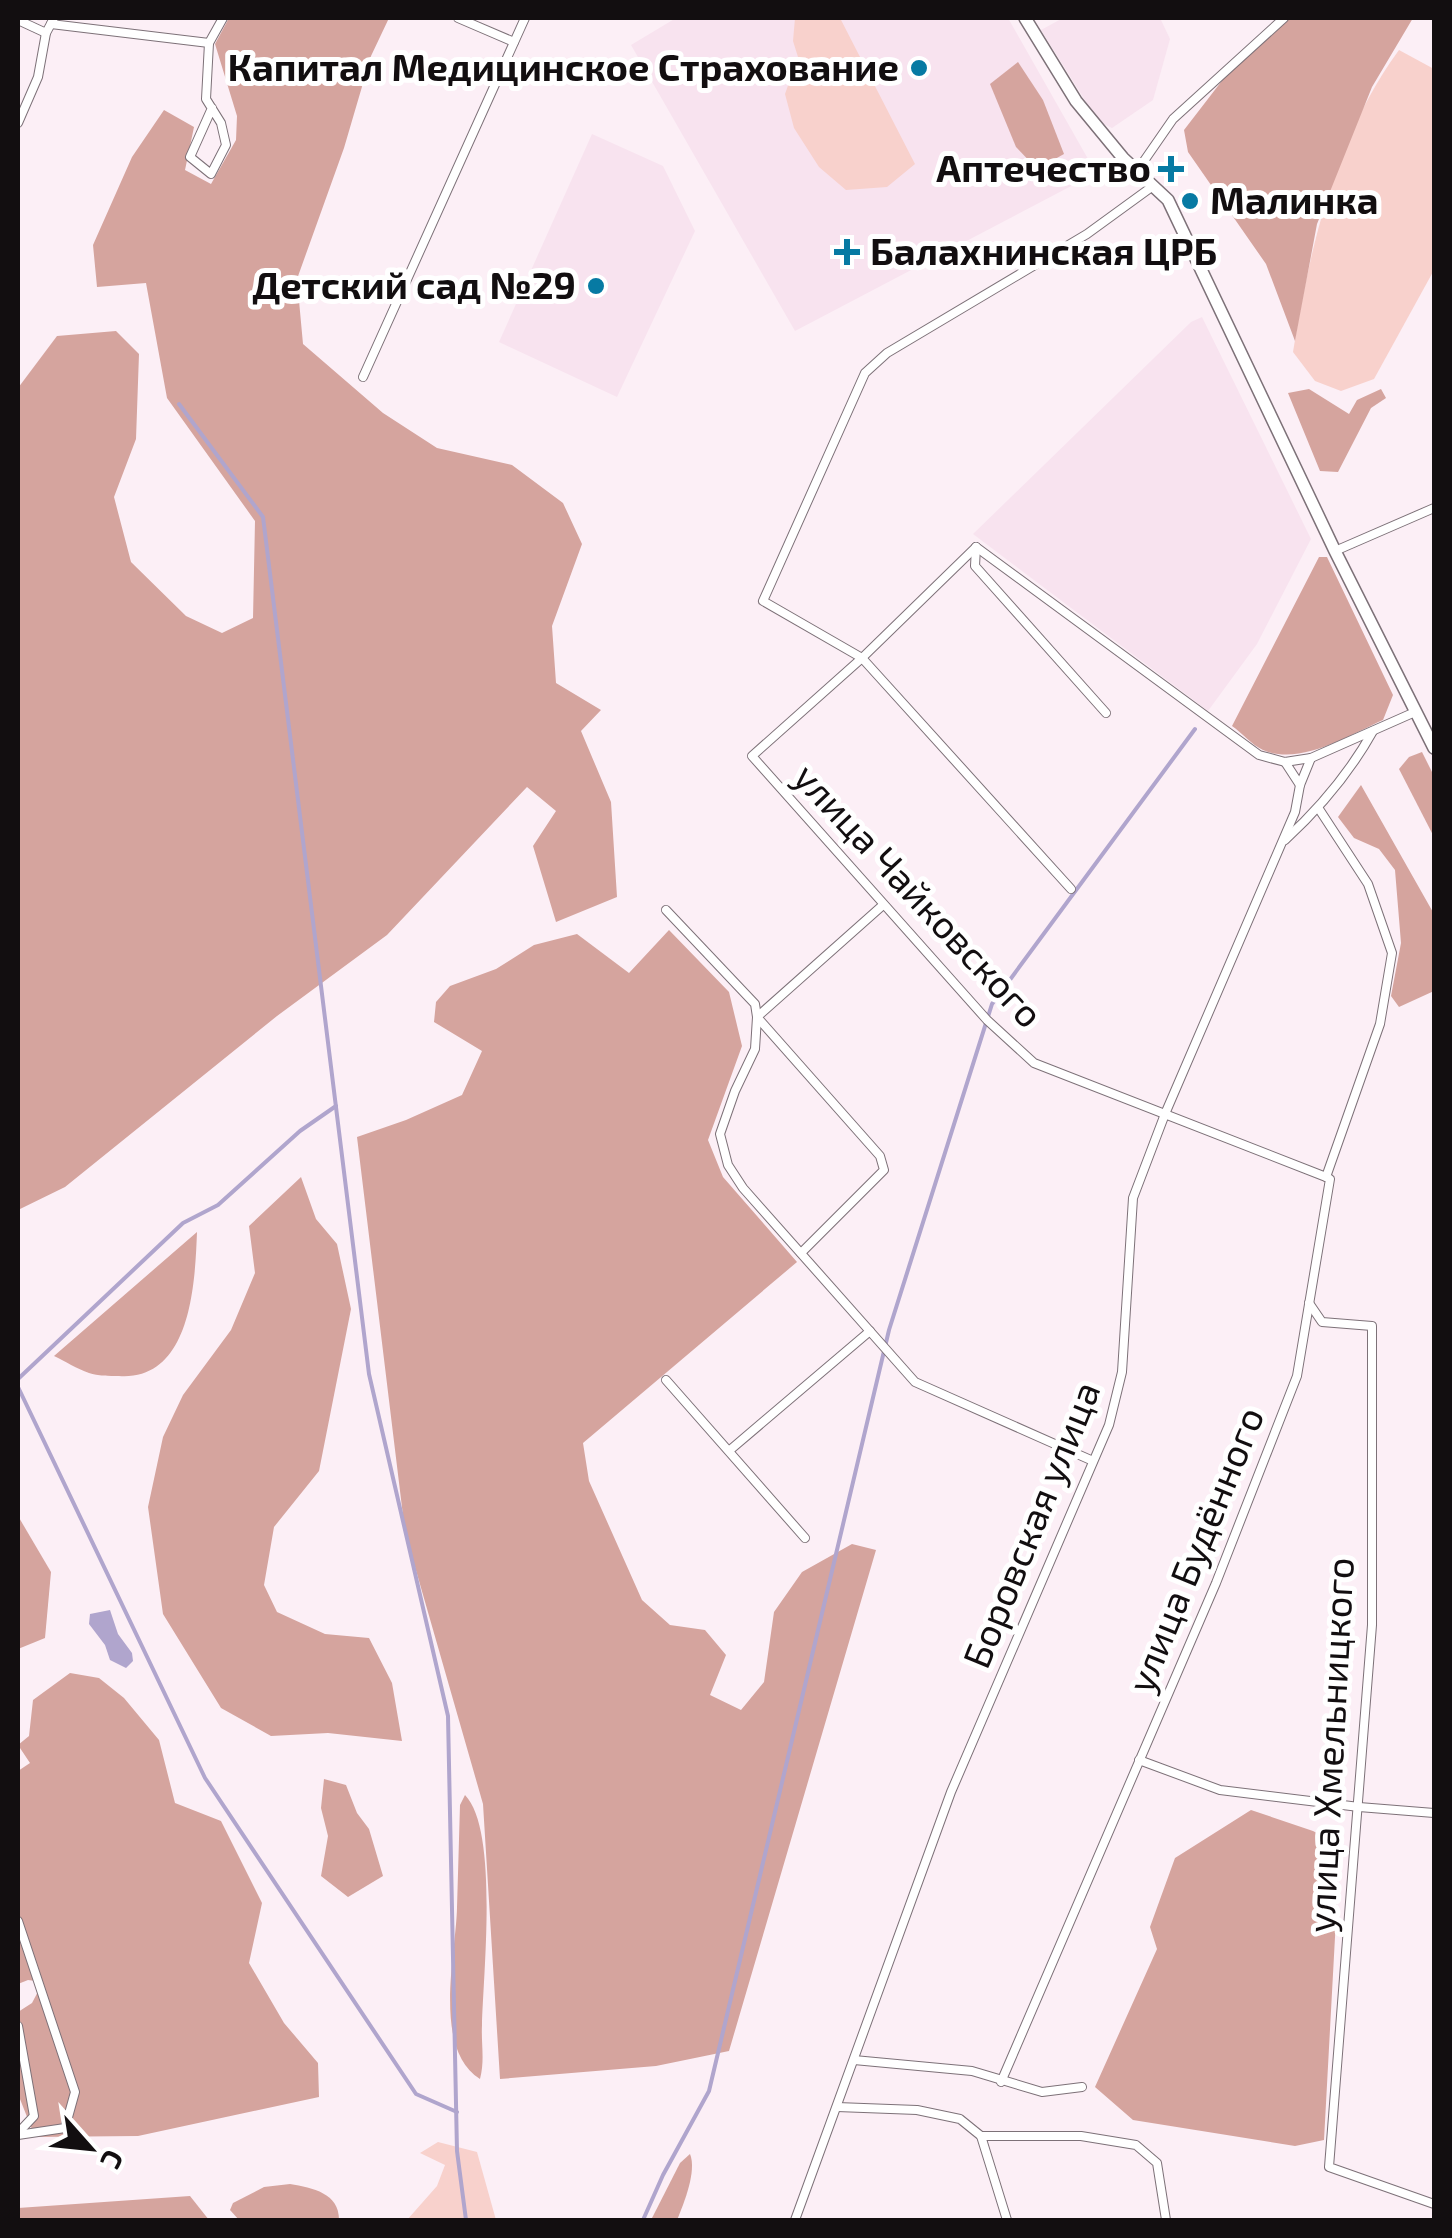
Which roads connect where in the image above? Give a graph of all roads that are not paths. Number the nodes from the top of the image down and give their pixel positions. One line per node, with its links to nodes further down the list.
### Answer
1 (224, 18): 9 (street)
2 (458, 18): 8 (street)
3 (525, 18): 8 (street)
4 (1025, 18): 12 (street)
5 (1284, 18): 12 (street)
6 (18, 20): 7 (street)
7 (50, 25): 9 (street); 11 (street)
8 (514, 42): 14 (street)
9 (209, 43): 10 (street)
10 (212, 108): 10 (street)
11 (18, 123)
12 (1137, 171): 13 (street)
13 (1153, 186): 17 (street); 18 (street)
14 (363, 376)
15 (1434, 508): 17 (street)
16 (976, 547): 18 (street); 20 (street); 24 (street)
17 (1335, 551): 19 (street)
18 (862, 658): 28 (street); 29 (street, улица Чайковского)
19 (1415, 712): 21 (street); 22 (street)
20 (1106, 713)
21 (1373, 730): 23 (street); 26 (street, Боровская улица)
22 (1434, 748)
23 (1311, 758): 24 (street); 25 (street, Боровская улица)
24 (1285, 762): 25 (street)
25 (1300, 785): 27 (street, Боровская улица)
26 (1319, 809): 27 (street, Боровская улица); 33 (street, улица Будённого)
27 (1282, 844): 32 (street, Боровская улица)
28 (1072, 889)
29 (883, 905): 31 (street); 32 (street, улица Чайковского)
30 (666, 910): 31 (street)
31 (757, 1017): 34 (street); 34 (street)
32 (1165, 1114): 33 (street, улица Чайковского); 39 (street, Боровская улица)
33 (1326, 1177): 35 (street, улица Будённого)
34 (801, 1252): 36 (street)
35 (1309, 1303): 41 (street, улица Будённого); 42 (street, улица Хмельницкого)
36 (870, 1332): 38 (street); 39 (street)
37 (666, 1380): 38 (street)
38 (730, 1450): 40 (street)
39 (1094, 1461): 46 (street, Боровская улица)
40 (806, 1538)
41 (1139, 1760): 42 (street); 47 (street, улица Будённого)
42 (1359, 1808): 43 (street); 52 (street, улица Хмельницкого)
43 (1434, 1812)
44 (18, 1921): 50 (street)
45 (18, 2026): 50 (street)
46 (854, 2060): 47 (street); 49 (street, Боровская улица)
47 (1001, 2082): 48 (street)
48 (1082, 2087)
49 (837, 2107): 51 (street); 53 (street, Боровская улица)
50 (18, 2134)
51 (981, 2136): 54 (street); 55 (street)
52 (1434, 2204)
53 (795, 2220)
54 (1007, 2220)
55 (1166, 2220)

